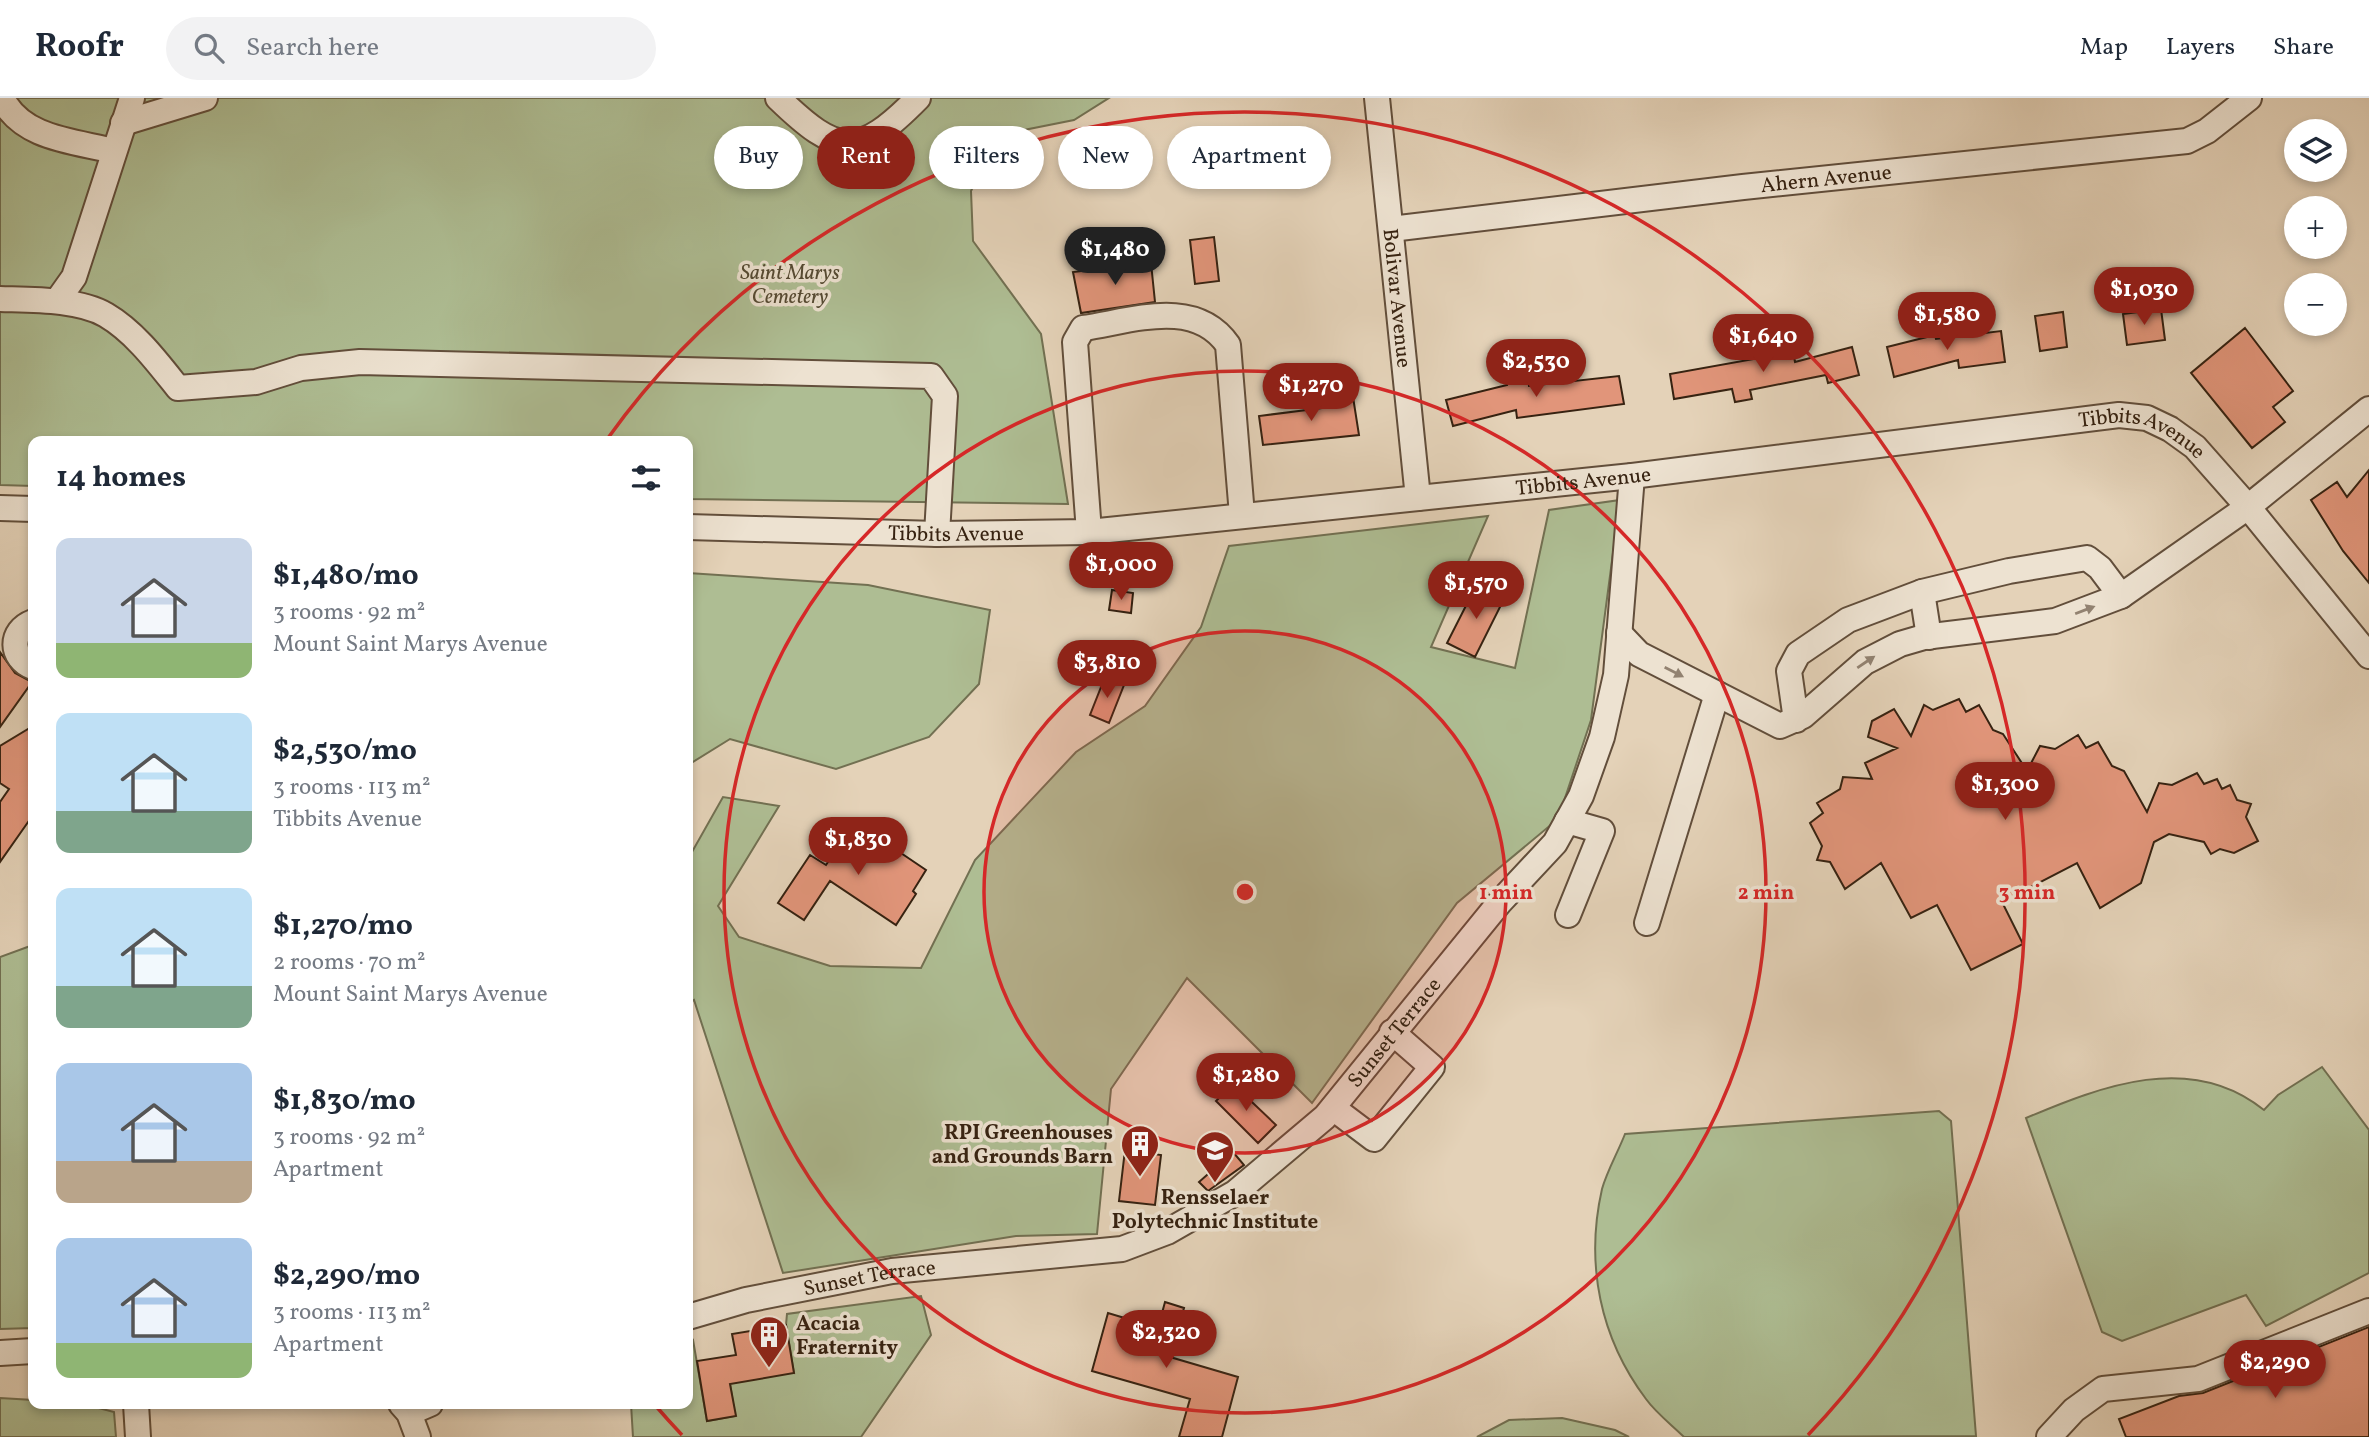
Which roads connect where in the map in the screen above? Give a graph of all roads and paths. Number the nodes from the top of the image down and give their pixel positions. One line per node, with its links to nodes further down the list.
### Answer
1 (2, 98): 9 (street)
2 (132, 98): 8 (street)
3 (205, 98): 8 (street)
4 (778, 98): 5 (street)
5 (918, 98)
6 (1377, 98): 10 (street, Bolivar Avenue)
7 (2249, 98): 10 (street, Ahern Avenue)
8 (123, 123): 9 (street)
9 (114, 151): 12 (street)
10 (1391, 229): 15 (street, Bolivar Avenue)
11 (0, 299): 12 (street)
12 (57, 301): 22 (street)
13 (2369, 409): 16 (street)
14 (1632, 476): 15 (street, Tibbits Avenue); 16 (street, Tibbits Avenue); 26 (street, Sunset Terrace)
15 (1418, 498): 19 (street, Tibbits Avenue)
16 (2248, 506): 24 (street); 28 (street, Tibbits Avenue)
17 (0, 508): 18 (street)
18 (28, 509)
19 (1242, 515): 21 (street, Tibbits Avenue); 21 (street)
20 (693, 527): 22 (street, Tibbits Avenue)
21 (1088, 532): 22 (street, Tibbits Avenue)
22 (937, 534)
23 (1922, 592): 24 (street); 27 (street); 31 (street)
24 (2121, 596): 27 (street, one-way to 24)
25 (16, 629): 29 (street)
26 (1619, 633): 30 (street, one-way to 30); 32 (street, Sunset Terrace)
27 (1929, 637): 31 (street, one-way to 27)
28 (2369, 656)
29 (28, 664)
30 (1717, 694): 31 (street); 34 (street)
31 (1796, 720)
32 (1567, 821): 33 (street); 35 (street, Sunset Terrace)
33 (1568, 915)
34 (1647, 923)
35 (1392, 1032): 36 (street, Sunset Terrace); 36 (street)
36 (1333, 1108): 38 (street, Sunset Terrace)
37 (2369, 1311): 45 (street)
38 (693, 1316)
39 (28, 1351): 40 (street)
40 (0, 1353)
41 (136, 1409): 43 (street)
42 (414, 1409): 44 (street)
43 (138, 1437)
44 (418, 1437)
45 (2049, 1437)

